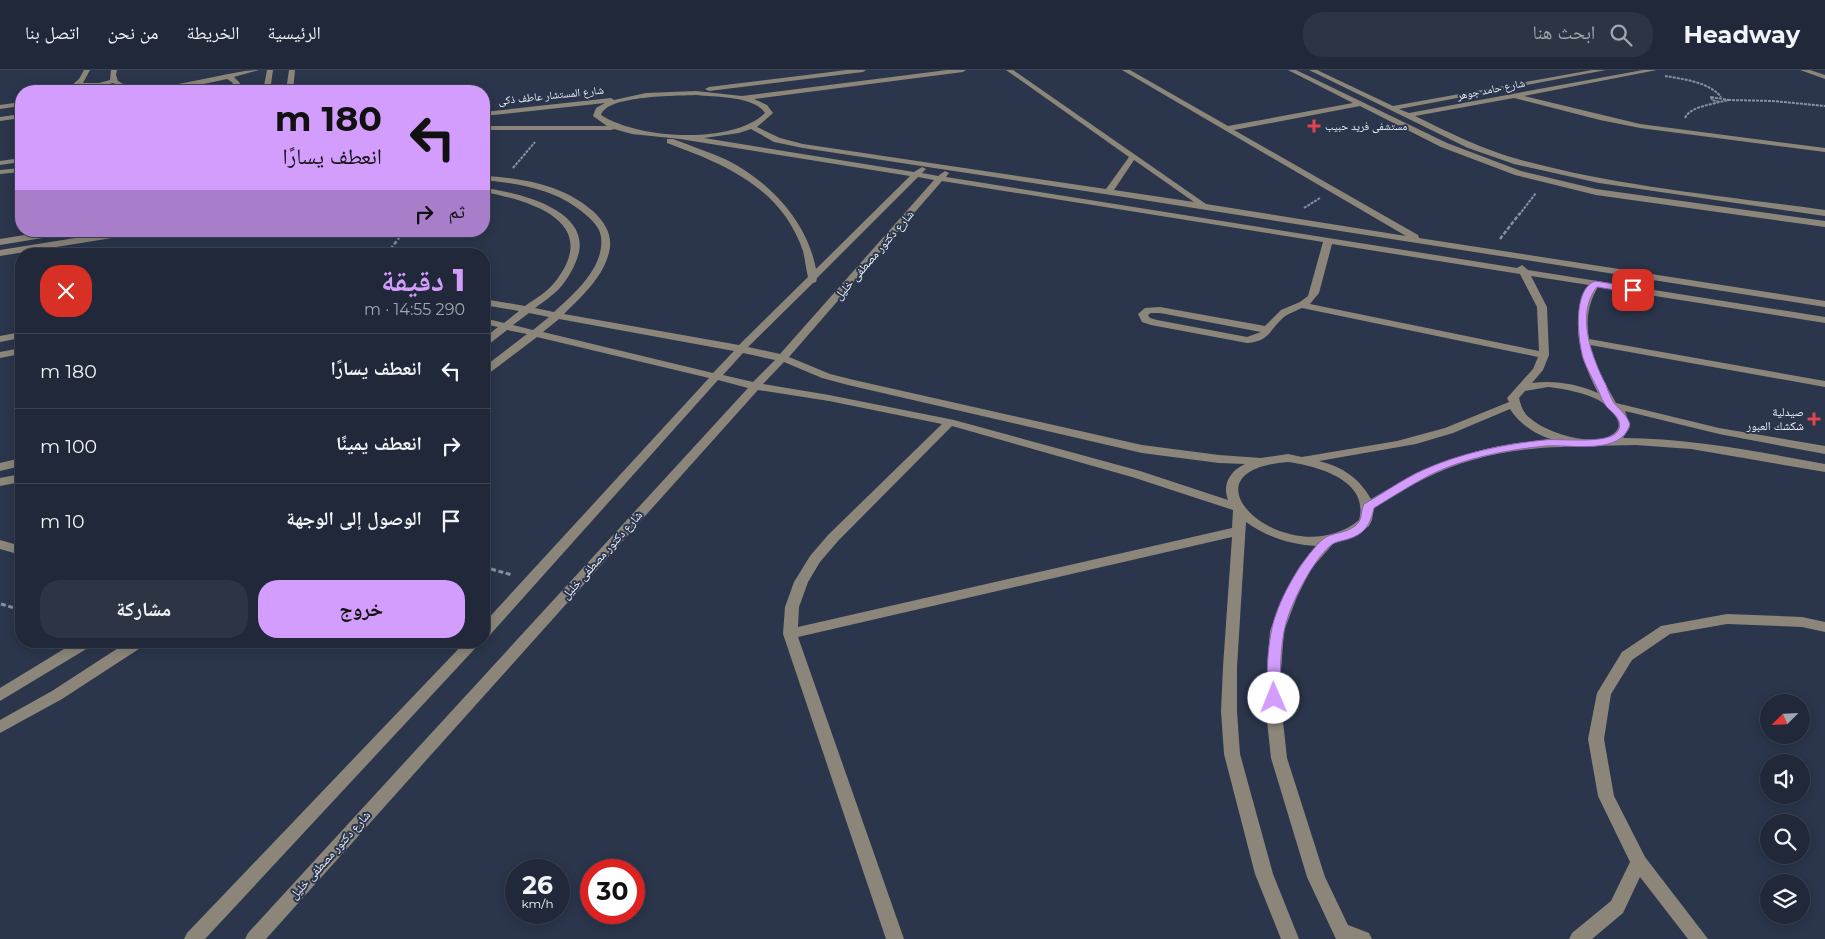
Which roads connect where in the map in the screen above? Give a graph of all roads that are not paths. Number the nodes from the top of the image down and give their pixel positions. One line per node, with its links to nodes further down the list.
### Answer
1 (87, 70): 21 (street)
2 (114, 70): 20 (street)
3 (256, 70): 17 (street)
4 (270, 70): 25 (street)
5 (292, 70): 26 (street)
6 (863, 70): 18 (street)
7 (963, 70): 27 (street)
8 (1009, 70): 55 (street)
9 (1125, 70): 48 (street)
10 (1291, 70): 33 (street)
11 (1312, 70): 36 (street)
12 (1603, 70): 36 (street, شارع حامد جوهر)
13 (1654, 70): 29 (street, شارع حامد جوهر)
14 (1803, 70): 19 (street)
15 (1821, 70): 16 (street)
16 (1825, 71)
17 (230, 77): 23 (street); 24 (street)
18 (805, 77): 27 (street); 28 (street)
19 (1825, 77)
20 (113, 81): 21 (street); 22 (street)
21 (78, 85)
22 (122, 85)
23 (176, 85)
24 (236, 85)
25 (268, 85)
26 (291, 85)
27 (814, 89): 31 (street)
28 (671, 93): 31 (street); 32 (street)
29 (1532, 93): 30 (street, شارع حامد جوهر); 51 (street)
30 (1516, 96): 40 (street, شارع حامد جوهر); 53 (street)
31 (742, 98): 45 (street)
32 (621, 100): 38 (street, شارع المستشار عاطف ذكى); 47 (street)
33 (1361, 104): 37 (street); 48 (street)
34 (15, 105): 35 (street)
35 (0, 107)
36 (1392, 108): 37 (street, شارع حامد جوهر); 40 (street)
37 (1375, 112): 43 (street)
38 (541, 113): 39 (street, شارع المستشار عاطف ذكى); 44 (street)
39 (490, 114)
40 (1408, 116): 43 (street, شارع حامد جوهر); 68 (street)
41 (15, 117): 42 (street)
42 (0, 119)
43 (1391, 119): 69 (street)
44 (530, 127): 46 (street); 47 (street)
45 (752, 127): 50 (street); 52 (street)
46 (490, 128)
47 (613, 128): 49 (street)
48 (1227, 129): 72 (street)
49 (661, 137): 50 (street); 80 (street)
50 (681, 137): 54 (street)
51 (1825, 143)
52 (789, 144): 54 (street); 58 (street)
53 (1825, 150)
54 (778, 152): 58 (street)
55 (1133, 156): 64 (street); 67 (street)
56 (15, 161): 57 (street)
57 (0, 163)
58 (921, 170): 61 (street); 80 (street, شارع دكتور مصطفى خليل)
59 (15, 171): 60 (street)
60 (1, 174)
61 (945, 174): 64 (street); 66 (street); 100 (street, شارع دكتور مصطفى خليل)
62 (490, 178): 86 (street)
63 (490, 191): 85 (street)
64 (1109, 191): 65 (street)
65 (1124, 194): 66 (street); 67 (street)
66 (1116, 206): 73 (street)
67 (1206, 207): 72 (street)
68 (1825, 213)
69 (1825, 224)
70 (31, 237): 74 (street)
71 (100, 237): 75 (street)
72 (1421, 240): 78 (street)
73 (1328, 241): 79 (street); 84 (street)
74 (0, 242)
75 (31, 248)
76 (15, 251): 77 (street)
77 (0, 253)
78 (1519, 256): 79 (street); 83 (street)
79 (1523, 272): 81 (street); 99 (street)
80 (812, 280): 96 (street, شارع دكتور مصطفى خليل)
81 (1595, 284): 87 (street); 95 (street)
82 (490, 303): 85 (street)
83 (1825, 304)
84 (1300, 306): 90 (street); 99 (street)
85 (526, 310): 86 (street); 89 (street)
86 (554, 316): 91 (street); 96 (street)
87 (1825, 320)
88 (490, 322): 89 (street)
89 (506, 326): 91 (street); 93 (street)
90 (1268, 330): 90 (street)
91 (534, 333): 101 (street); 102 (street)
92 (15, 336): 94 (street)
93 (490, 338)
94 (0, 339)
95 (1584, 341): 103 (street); 107 (street)
96 (741, 349): 100 (street); 102 (street, شارع دكتور مصطفى خليل)
97 (15, 352): 98 (street)
98 (0, 355)
99 (1544, 355): 105 (street)
100 (782, 358): 104 (street, شارع دكتور مصطفى خليل); 114 (street)
101 (490, 367)
102 (717, 377): 104 (street); 127 (street, شارع دكتور مصطفى خليل)
103 (1825, 384)
104 (755, 386): 108 (street); 138 (street, شارع دكتور مصطفى خليل)
105 (1522, 388): 106 (street); 107 (street)
106 (1512, 404): 110 (street); 113 (street)
107 (1611, 405): 109 (street); 111 (street)
108 (950, 422): 122 (street); 129 (street)
109 (1601, 442): 110 (street); 116 (street)
110 (1584, 443): 121 (street)
111 (1798, 445): 112 (street); 116 (street)
112 (1825, 450)
113 (1301, 460): 114 (street); 121 (street)
114 (1258, 461): 122 (street)
115 (15, 463): 117 (street)
116 (1806, 465): 118 (street)
117 (0, 467)
118 (1825, 468)
119 (15, 479): 120 (street)
120 (0, 482)
121 (1368, 506): 124 (street)
122 (1238, 509): 123 (street); 124 (street)
123 (1238, 531): 129 (street); 140 (street)
124 (1328, 541): 136 (street)
125 (0, 544): 126 (street)
126 (15, 549)
127 (490, 626)
128 (1825, 627): 135 (street)
129 (790, 634): 139 (street)
130 (77, 648): 133 (street)
131 (129, 648): 134 (street)
132 (468, 648): 137 (street)
133 (0, 695)
134 (0, 727)
135 (1639, 862): 142 (street); 143 (street)
136 (1343, 935): 141 (street)
137 (193, 939)
138 (254, 939)
139 (895, 939)
140 (1290, 939)
141 (1363, 939)
142 (1578, 939)
143 (1699, 939)

